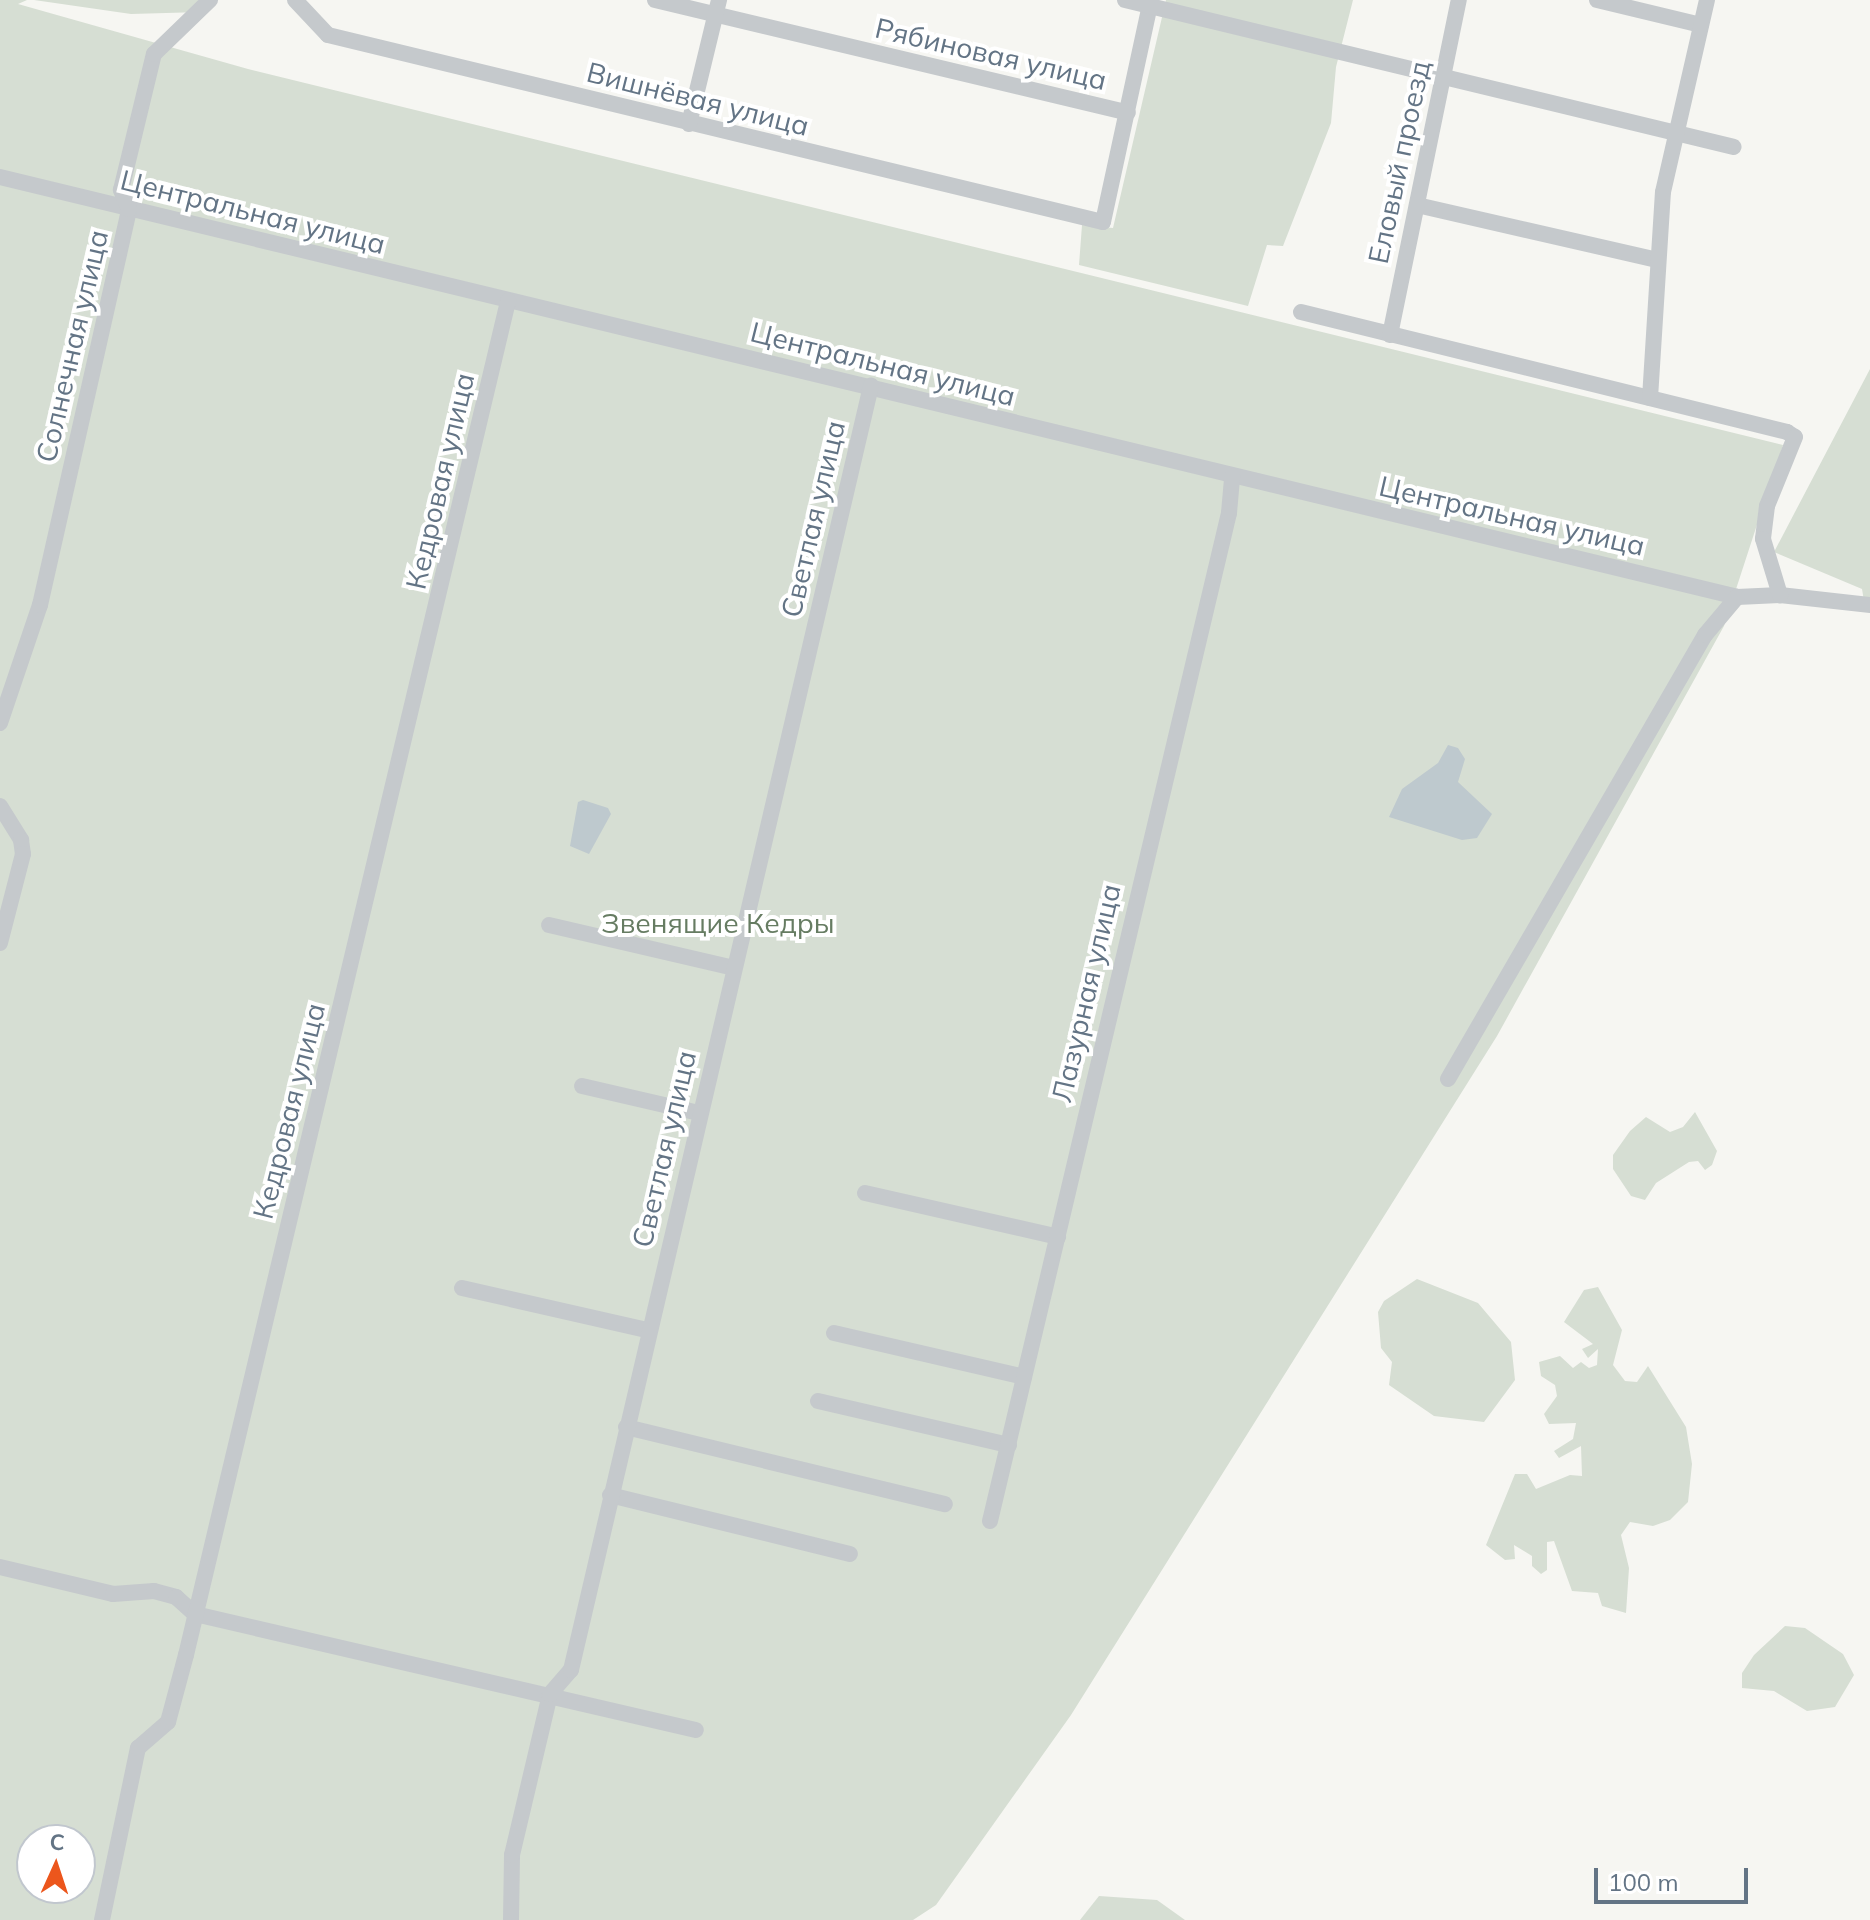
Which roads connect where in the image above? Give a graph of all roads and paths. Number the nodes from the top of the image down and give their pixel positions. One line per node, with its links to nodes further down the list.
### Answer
1 (210, 0): 18 (street, Солнечная улица)
2 (295, 0): 13 (street, Вишнёвая улица)
3 (655, 0): 9 (street, Рябиновая улица)
4 (1125, 0): 8 (street)
5 (1459, 0): 11 (street, Еловый проезд)
6 (1597, 0): 10 (street)
7 (1707, 0): 10 (street)
8 (1151, 3): 11 (street); 12 (street)
9 (717, 7): 12 (street, Рябиновая улица); 13 (street)
10 (1701, 25): 14 (street)
11 (1444, 76): 14 (street); 17 (street, Еловый проезд)
12 (1128, 113): 13 (street, Вишнёвая улица)
13 (689, 124)
14 (1676, 133): 15 (street); 19 (street)
15 (1734, 147)
16 (0, 177): 18 (street, Центральная улица)
17 (1417, 205): 19 (street); 22 (street, Еловый проезд)
18 (129, 209): 20 (street, Центральная улица); 29 (street, Солнечная улица)
19 (1657, 260): 24 (street)
20 (508, 301): 23 (street, Центральная улица); 51 (street, Кедровая улица)
21 (1301, 312): 22 (street)
22 (1390, 335): 24 (street)
23 (871, 386): 25 (street, Центральная улица); 33 (street, Светлая улица)
24 (1650, 398): 26 (street)
25 (1232, 476): 27 (street, Центральная улица); 38 (street, Лазурная улица)
26 (1780, 595): 27 (street, Центральная улица); 28 (street, Центральная улица)
27 (1745, 597): 34 (street)
28 (1870, 605)
29 (0, 723)
30 (0, 806): 32 (street)
31 (549, 925): 33 (street)
32 (0, 943)
33 (734, 968): 36 (street, Светлая улица)
34 (1448, 1079)
35 (582, 1086): 36 (street)
36 (699, 1113): 40 (street, Светлая улица)
37 (865, 1193): 38 (street)
38 (1058, 1237): 42 (street, Лазурная улица)
39 (462, 1288): 40 (street)
40 (647, 1330): 44 (street, Светлая улица)
41 (834, 1333): 42 (street)
42 (1024, 1377): 45 (street, Лазурная улица)
43 (818, 1401): 45 (street)
44 (626, 1427): 46 (street, Светлая улица); 47 (street)
45 (1009, 1445): 48 (street, Лазурная улица)
46 (610, 1495): 49 (street); 52 (street, Светлая улица)
47 (945, 1504)
48 (990, 1521)
49 (850, 1554)
50 (0, 1567): 51 (street)
51 (195, 1614): 52 (street); 54 (street, Кедровая улица)
52 (550, 1694): 53 (street); 55 (street, Светлая улица)
53 (696, 1730)
54 (102, 1920)
55 (511, 1920)

